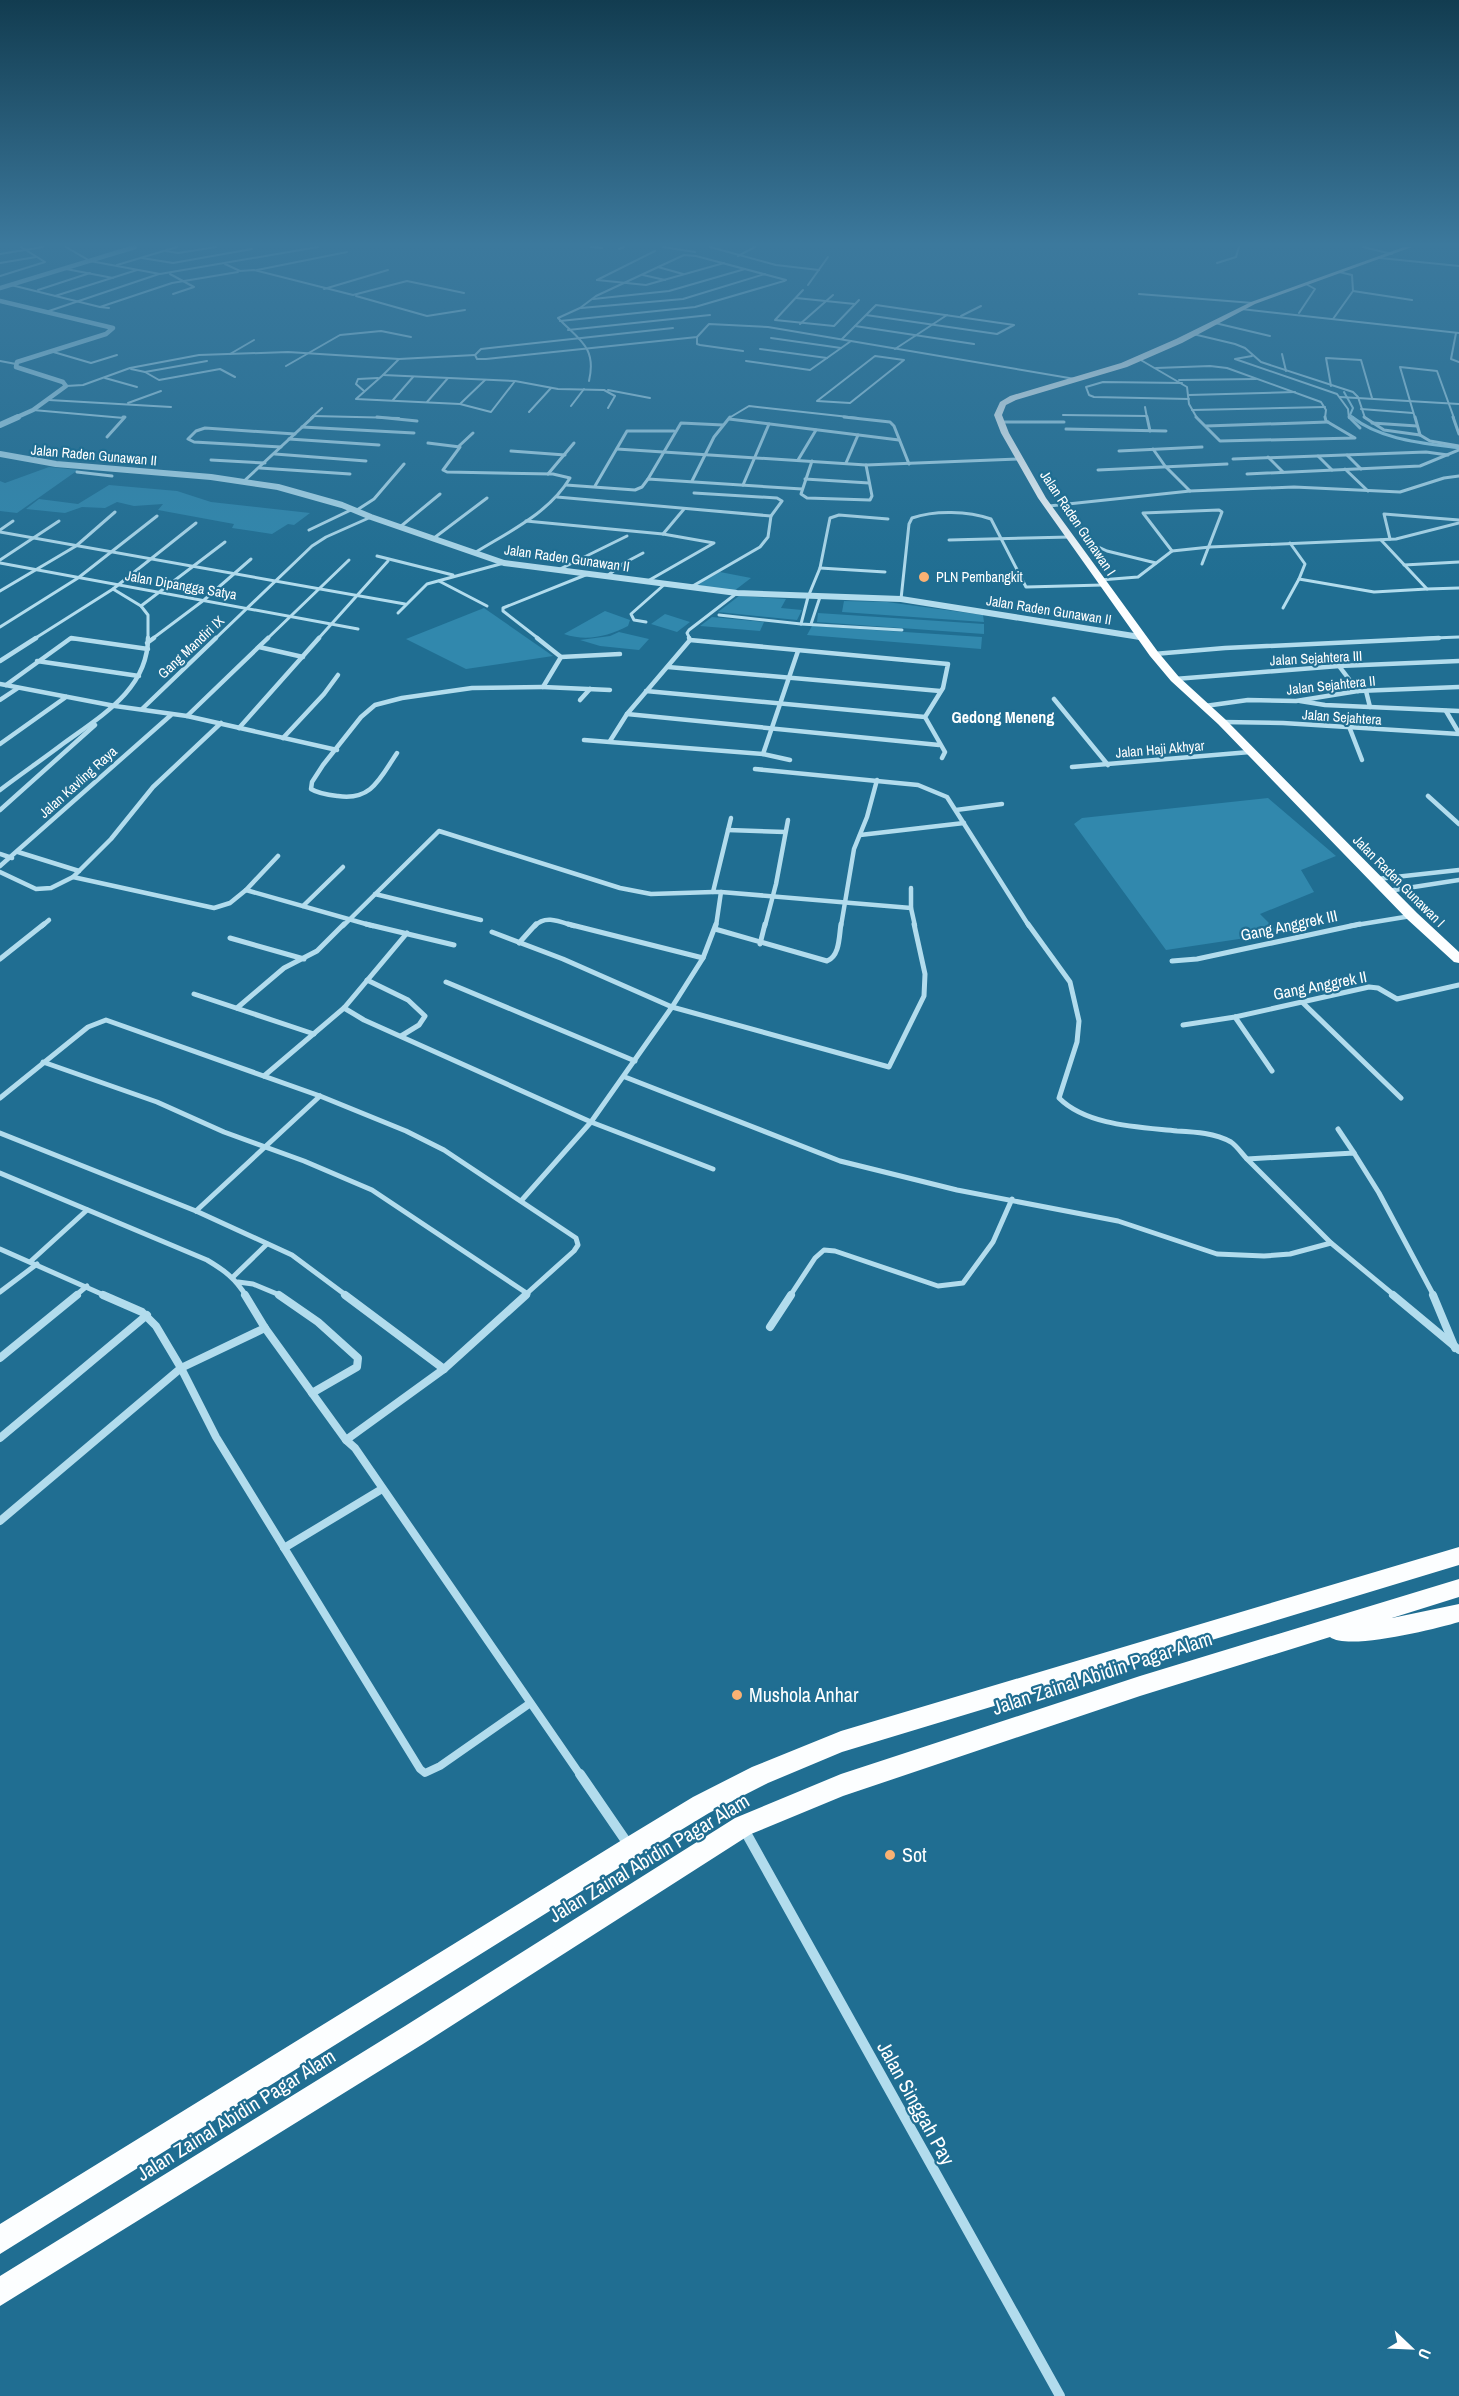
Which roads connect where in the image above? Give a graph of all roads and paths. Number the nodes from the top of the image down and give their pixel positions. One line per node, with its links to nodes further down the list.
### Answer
1 (30, 359): 23 (street)
2 (77, 359): 3 (street)
3 (105, 359)
4 (179, 359): 25 (street)
5 (300, 359): 24 (street)
6 (396, 359): 7 (street)
7 (399, 359): 8 (street); 29 (street)
8 (403, 359)
9 (592, 359): 40 (street)
10 (826, 359): 21 (street)
11 (869, 359): 12 (street)
12 (899, 359)
13 (966, 359): 37 (street)
14 (1139, 359): 26 (street); 37 (highway)
15 (1235, 359): 52 (street)
16 (1256, 359): 27 (street)
17 (1282, 359): 27 (street)
18 (1326, 359): 43 (street)
19 (1353, 359): 55 (street)
20 (207, 361): 28 (street)
21 (746, 361)
22 (0, 362): 23 (street)
23 (16, 364): 42 (street)
24 (286, 366)
25 (130, 368): 28 (street); 32 (street)
26 (1156, 368): 35 (street); 38 (street)
27 (1286, 371): 43 (street)
28 (146, 372): 30 (street)
29 (383, 375): 31 (street); 33 (street)
30 (235, 377)
31 (413, 377): 34 (street); 57 (street)
32 (105, 378): 42 (street); 44 (street)
33 (379, 378): 49 (street); 49 (street)
34 (448, 378): 36 (street); 59 (street)
35 (1263, 379): 38 (street); 50 (street)
36 (485, 380): 39 (street); 61 (street)
37 (1079, 380): 79 (highway)
38 (1178, 380): 41 (street)
39 (515, 381): 45 (street); 61 (street)
40 (589, 381)
41 (1182, 383): 51 (street); 51 (street)
42 (66, 386): 56 (street)
43 (1331, 386): 53 (street)
44 (137, 387)
45 (551, 388): 46 (street); 73 (street)
46 (584, 389): 47 (street); 64 (street)
47 (604, 390): 54 (street); 69 (street)
48 (161, 391): 60 (street)
49 (364, 391): 57 (street)
50 (1298, 392): 51 (street); 67 (street)
51 (1189, 397): 72 (street)
52 (1342, 397): 53 (street); 89 (street)
53 (1358, 397): 55 (street); 70 (street)
54 (650, 398)
55 (1372, 398): 58 (street)
56 (49, 400): 60 (street); 71 (street)
57 (393, 400): 59 (street)
58 (1410, 401): 62 (street); 62 (street); 74 (street)
59 (428, 402): 61 (street)
60 (125, 404): 65 (street)
61 (460, 404)
62 (1449, 404): 63 (street); 98 (street)
63 (1459, 404)
64 (571, 406)
65 (171, 407)
66 (1145, 407): 76 (street)
67 (1325, 407): 72 (street); 81 (street)
68 (322, 408): 75 (street)
69 (608, 408)
70 (1361, 409): 74 (street); 82 (street)
71 (33, 410): 84 (street); 102 (street)
72 (1192, 410): 87 (street)
73 (529, 412)
74 (1413, 414): 88 (street)
75 (313, 416): 78 (street); 86 (street)
76 (1147, 416): 80 (street); 94 (street)
77 (729, 419): 83 (street); 85 (street); 104 (street)
78 (417, 421)
79 (1000, 422): 80 (street); 126 (highway, Jalan Raden Gunawan I)
80 (1064, 422): 90 (street)
81 (1329, 422): 87 (street); 87 (street)
82 (1369, 423): 88 (street); 100 (street)
83 (769, 424): 91 (street); 125 (street)
84 (0, 425)
85 (723, 425): 92 (street); 120 (street)
86 (302, 426): 95 (street); 96 (street)
87 (1206, 426)
88 (1417, 426): 100 (street)
89 (1360, 428)
90 (1066, 429): 94 (street); 101 (street)
91 (816, 430): 99 (street); 129 (street)
92 (674, 431): 112 (street); 115 (street)
93 (1166, 431): 94 (street)
94 (1150, 432)
95 (414, 433)
96 (295, 434): 103 (street); 109 (street)
97 (473, 434): 108 (street)
98 (1459, 434)
99 (858, 435): 104 (street); 133 (street)
100 (1420, 435): 111 (street)
101 (1067, 436)
102 (107, 437)
103 (289, 439): 107 (street); 109 (street)
104 (899, 440): 135 (street)
105 (428, 443): 108 (street)
106 (574, 443): 119 (street)
107 (379, 446)
108 (459, 446): 148 (street)
109 (281, 447): 118 (street)
110 (1202, 447): 113 (street)
111 (1459, 448): 122 (street)
112 (617, 449): 115 (street); 160 (street)
113 (1153, 449): 116 (street); 138 (street)
114 (511, 451): 119 (street)
115 (664, 451): 120 (street); 153 (street)
116 (1119, 451)
117 (0, 454): 139 (street, Jalan Raden Gunawan II)
118 (275, 454): 130 (street); 132 (street)
119 (565, 454): 148 (street)
120 (707, 454): 125 (street); 155 (street)
121 (1347, 455): 122 (street); 123 (street); 141 (street)
122 (1449, 455): 141 (street)
123 (1318, 456): 124 (street); 143 (street)
124 (1268, 457): 127 (street); 146 (street)
125 (754, 458): 129 (street); 158 (street)
126 (1021, 459): 135 (street); 168 (highway, Jalan Raden Gunawan I)
127 (1233, 459)
128 (211, 460): 132 (street)
129 (798, 460): 131 (street)
130 (366, 461)
131 (812, 461): 133 (street); 154 (street)
132 (266, 463): 140 (street)
133 (846, 463): 137 (street)
134 (404, 464): 170 (street)
135 (909, 464): 137 (street)
136 (1227, 464): 138 (street)
137 (866, 465): 157 (street)
138 (1165, 466): 144 (street); 162 (street)
139 (86, 467): 145 (street); 156 (street, Jalan Raden Gunawan II)
140 (260, 468): 147 (street); 156 (street)
141 (1361, 468): 142 (street)
142 (1345, 469): 143 (street); 163 (street)
143 (1332, 470): 146 (street)
144 (1098, 471)
145 (77, 472): 150 (street); 152 (street)
146 (1283, 472): 149 (street)
147 (350, 474)
148 (549, 474): 159 (street)
149 (1247, 474)
150 (112, 476)
151 (1459, 476): 163 (street)
152 (68, 478)
153 (648, 478): 155 (street); 160 (street)
154 (805, 479): 157 (street); 161 (street)
155 (692, 481): 158 (street)
156 (243, 482): 170 (street, Jalan Raden Gunawan II)
157 (869, 483): 161 (street)
158 (743, 484): 161 (street)
159 (566, 486): 160 (street); 166 (street)
160 (595, 486)
161 (802, 489)
162 (1190, 491): 163 (street); 168 (street)
163 (1368, 491)
164 (694, 493): 173 (street)
165 (440, 494): 182 (street)
166 (557, 497): 169 (street); 177 (street)
167 (487, 498): 189 (street)
168 (1049, 506): 187 (highway, Jalan Raden Gunawan I)
169 (684, 509): 173 (street); 185 (street)
170 (355, 510): 174 (street, Jalan Raden Gunawan II); 183 (street)
171 (115, 512): 196 (street)
172 (157, 516): 199 (street)
173 (771, 516): 230 (street)
174 (371, 517): 182 (street, Jalan Raden Gunawan II); 225 (street, Gang Mandiri IX)
175 (888, 519): 214 (street)
176 (1075, 519): 210 (street)
177 (525, 520): 185 (street); 200 (street)
178 (13, 521): 184 (street)
179 (59, 521): 188 (street)
180 (1459, 521): 191 (street); 191 (street)
181 (196, 523): 203 (street)
182 (400, 527): 189 (street, Jalan Raden Gunawan II)
183 (309, 530)
184 (0, 531): 188 (street)
185 (663, 534): 226 (street)
186 (627, 536): 216 (street)
187 (1070, 537): 190 (street); 227 (highway, Jalan Raden Gunawan I)
188 (34, 538): 196 (street); 207 (street)
189 (434, 538): 200 (street, Jalan Raden Gunawan II)
190 (1002, 539): 192 (street); 227 (street); 241 (street)
191 (1390, 539): 193 (street)
192 (949, 540)
193 (1381, 540): 195 (street); 212 (street)
194 (225, 542): 213 (street)
195 (1290, 543): 197 (street); 223 (street)
196 (76, 546): 199 (street); 215 (street)
197 (1210, 547): 198 (street); 198 (street); 211 (street)
198 (1172, 551): 210 (street)
199 (112, 552): 203 (street); 222 (street)
200 (476, 552): 209 (street, Jalan Raden Gunawan II)
201 (643, 553): 221 (street)
202 (377, 556): 206 (street)
203 (152, 559): 213 (street); 229 (street)
204 (250, 559): 219 (street)
205 (350, 560): 231 (street)
206 (388, 561): 220 (street); 238 (street)
207 (0, 562): 215 (street, Jalan Dipangga Satya)
208 (1459, 562): 212 (street)
209 (504, 563): 216 (street, Jalan Raden Gunawan II); 220 (street)
210 (1156, 563): 227 (street)
211 (1202, 564)
212 (1404, 565): 234 (street)
213 (193, 567): 219 (street); 236 (street)
214 (820, 568): 217 (street); 239 (street)
215 (36, 570): 222 (street, Jalan Dipangga Satya); 235 (street)
216 (560, 570): 218 (street, Jalan Raden Gunawan II)
217 (885, 572)
218 (589, 573): 221 (street, Jalan Raden Gunawan II); 267 (street)
219 (232, 574): 225 (street); 242 (street)
220 (456, 576): 224 (street)
221 (607, 576): 226 (street, Jalan Raden Gunawan II)
222 (78, 578): 229 (street, Jalan Dipangga Satya); 255 (street)
223 (1299, 579): 234 (street); 247 (street)
224 (438, 580): 243 (street); 245 (street)
225 (275, 581): 231 (street); 246 (street, Gang Mandiri IX)
226 (646, 582): 228 (street, Jalan Raden Gunawan II)
227 (1101, 583): 258 (highway, Jalan Raden Gunawan I)
228 (665, 584): 230 (street, Jalan Raden Gunawan II); 251 (street)
229 (118, 585): 233 (street); 236 (street, Jalan Dipangga Satya)
230 (691, 587): 237 (street, Jalan Raden Gunawan II)
231 (319, 588): 238 (street); 250 (street)
232 (1459, 588): 234 (street)
233 (113, 589): 244 (street); 268 (street)
234 (1427, 589)
235 (0, 591)
236 (162, 592): 242 (street, Jalan Dipangga Satya); 244 (street)
237 (737, 593): 239 (street, Jalan Raden Gunawan II); 260 (street)
238 (358, 595): 243 (street); 252 (street)
239 (808, 597): 240 (street, Jalan Raden Gunawan II); 253 (street)
240 (820, 597): 241 (street, Jalan Raden Gunawan II); 254 (street)
241 (901, 599): 258 (street, Jalan Raden Gunawan II)
242 (204, 600): 246 (street, Jalan Dipangga Satya); 261 (street)
243 (405, 604): 248 (street)
244 (141, 606): 261 (street)
245 (487, 606)
246 (248, 608): 250 (street, Jalan Dipangga Satya); 296 (street, Gang Mandiri IX)
247 (1283, 608)
248 (398, 613)
249 (719, 615): 253 (street)
250 (290, 616): 252 (street, Jalan Dipangga Satya); 262 (street)
251 (646, 622)
252 (333, 624): 256 (street, Jalan Dipangga Satya); 266 (street)
253 (801, 624): 254 (street)
254 (812, 624): 257 (street)
255 (0, 627)
256 (358, 629)
257 (902, 630)
258 (1140, 637): 265 (highway, Jalan Raden Gunawan I)
259 (1459, 637): 265 (street)
260 (690, 640): 263 (street); 272 (street)
261 (148, 646): 269 (street); 274 (street)
262 (260, 647): 266 (street); 301 (street)
263 (798, 651): 275 (street); 284 (street)
264 (620, 654): 267 (street)
265 (1154, 654): 276 (highway, Jalan Raden Gunawan I)
266 (303, 657): 306 (street)
267 (561, 657): 278 (street)
268 (0, 661)
269 (37, 661): 274 (street); 277 (street)
270 (1459, 661): 271 (street, Jalan Sejahtera III)
271 (1340, 666): 276 (street, Jalan Sejahtera III); 285 (street)
272 (668, 667): 275 (street); 283 (street)
273 (338, 675): 310 (street)
274 (139, 676): 293 (street)
275 (790, 679): 284 (street); 292 (street)
276 (1175, 679): 294 (highway, Jalan Raden Gunawan I)
277 (3, 685): 280 (street)
278 (543, 687): 281 (street); 317 (street)
279 (1459, 687): 286 (street, Jalan Sejahtera II)
280 (18, 688): 287 (street); 289 (street)
281 (590, 689): 282 (street); 290 (street)
282 (610, 690)
283 (646, 691): 292 (street); 299 (street)
284 (940, 691): 303 (street)
285 (1358, 691): 286 (street, Jalan Sejahtera II); 291 (street, Jalan Sejahtera II)
286 (1366, 691): 295 (street)
287 (66, 697): 293 (street); 315 (street)
288 (1054, 699): 324 (street)
289 (0, 700)
290 (580, 700)
291 (1296, 701): 294 (street, Jalan Sejahtera II); 295 (street)
292 (779, 705): 303 (street); 307 (street)
293 (115, 706): 296 (street); 302 (street)
294 (1205, 706): 305 (highway, Jalan Raden Gunawan I)
295 (1370, 707): 297 (street)
296 (142, 709): 300 (street)
297 (1446, 711): 298 (street); 309 (street)
298 (1459, 711)
299 (627, 714): 307 (street); 314 (street)
300 (171, 715): 301 (street); 340 (street, Jalan Kavling Raya)
301 (187, 716): 304 (street)
302 (100, 717): 311 (street); 313 (street)
303 (926, 717): 316 (street)
304 (221, 723): 306 (street); 347 (street)
305 (1222, 723): 308 (street, Jalan Sejahtera); 318 (highway, Jalan Raden Gunawan I)
306 (239, 728): 310 (street)
307 (770, 728): 316 (street); 320 (street)
308 (1350, 729): 309 (street, Jalan Sejahtera); 323 (street)
309 (1459, 734)
310 (283, 738): 317 (street)
311 (70, 739): 313 (street); 328 (street)
312 (584, 740): 314 (street)
313 (79, 741): 331 (street)
314 (610, 741): 320 (street)
315 (0, 744)
316 (939, 745): 321 (street)
317 (337, 750): 319 (street)
318 (1250, 752): 324 (street, Jalan Haji Akhyar); 350 (highway, Jalan Raden Gunawan I)
319 (397, 753)
320 (763, 754): 322 (street)
321 (942, 758)
322 (790, 760)
323 (1362, 760)
324 (1108, 765): 325 (street, Jalan Haji Akhyar)
325 (1072, 767)
326 (755, 769): 327 (street)
327 (877, 780): 332 (street); 339 (street)
328 (0, 790)
329 (1428, 796): 336 (street)
330 (1002, 804): 332 (street)
331 (0, 810)
332 (956, 810): 335 (street)
333 (731, 818): 337 (street)
334 (788, 820): 338 (street)
335 (964, 823): 339 (street); 405 (street)
336 (1459, 824)
337 (728, 830): 338 (street); 355 (street)
338 (786, 832): 358 (street)
339 (860, 835): 359 (street)
340 (18, 852): 343 (street, Jalan Kavling Raya); 347 (street)
341 (0, 854): 343 (street)
342 (278, 856): 353 (street)
343 (12, 858): 344 (street, Jalan Kavling Raya)
344 (0, 866)
345 (343, 867): 360 (street)
346 (1459, 870): 350 (street)
347 (79, 871): 349 (street)
348 (0, 872): 349 (street)
349 (73, 877): 353 (street)
350 (1377, 879): 354 (highway, Jalan Raden Gunawan I)
351 (1459, 880): 354 (street)
352 (911, 888): 361 (street)
353 (246, 890): 360 (street)
354 (1388, 891): 362 (highway, Jalan Raden Gunawan I)
355 (713, 892): 356 (street); 357 (street)
356 (721, 892): 358 (street); 366 (street)
357 (375, 894): 364 (street); 365 (street)
358 (773, 897): 359 (street); 371 (street)
359 (844, 903): 361 (street); 371 (street)
360 (303, 906): 364 (street)
361 (911, 908): 384 (street)
362 (1412, 916): 377 (highway, Jalan Raden Gunawan I); 378 (street, Gang Anggrek III)
363 (49, 920): 373 (street)
364 (350, 920): 368 (street); 376 (street)
365 (481, 920)
366 (715, 929): 371 (street); 374 (street)
367 (492, 932): 370 (street)
368 (406, 933): 372 (street); 379 (street)
369 (230, 938): 376 (street)
370 (519, 943): 374 (street); 384 (street)
371 (760, 944)
372 (454, 945)
373 (3, 952): 375 (street)
374 (703, 958): 384 (street)
375 (0, 959)
376 (304, 959): 385 (street)
377 (1459, 959)
378 (1172, 961)
379 (367, 980): 386 (street); 390 (street)
380 (446, 982): 391 (street)
381 (1459, 985): 383 (street, Gang Anggrek II)
382 (194, 994): 385 (street)
383 (1302, 1002): 387 (street, Gang Anggrek II); 399 (street)
384 (672, 1007): 391 (street)
385 (237, 1008): 389 (street)
386 (344, 1008): 389 (street); 390 (street)
387 (1235, 1017): 388 (street, Gang Anggrek II); 393 (street)
388 (1184, 1025)
389 (314, 1034): 394 (street)
390 (401, 1036): 400 (street)
391 (635, 1061): 395 (street)
392 (43, 1062): 394 (street); 396 (street); 403 (street)
393 (1272, 1071)
394 (264, 1077): 397 (street)
395 (625, 1077): 400 (street); 408 (street)
396 (3, 1092): 398 (street)
397 (320, 1096): 403 (street); 409 (street)
398 (0, 1098)
399 (1401, 1098)
400 (591, 1122): 406 (street); 409 (street)
401 (1338, 1129): 404 (street)
402 (0, 1133): 411 (street)
403 (265, 1148): 411 (street); 419 (street)
404 (1354, 1153): 405 (street); 423 (street)
405 (1247, 1159): 412 (street)
406 (713, 1169)
407 (0, 1173): 410 (street)
408 (1012, 1199): 412 (street); 421 (street)
409 (521, 1201): 419 (street)
410 (87, 1210): 415 (street); 416 (street)
411 (196, 1211): 413 (street)
412 (1331, 1243): 423 (street)
413 (267, 1244): 416 (street); 426 (street)
414 (0, 1249): 415 (street)
415 (34, 1263): 417 (street); 418 (street)
416 (235, 1279): 422 (street); 427 (street)
417 (87, 1286): 420 (street); 424 (street)
418 (0, 1292)
419 (528, 1294): 426 (street)
420 (147, 1315): 425 (street); 428 (street)
421 (770, 1327)
422 (266, 1328): 425 (street); 427 (street)
423 (1457, 1349)
424 (0, 1358)
425 (181, 1368): 431 (street); 432 (street)
426 (444, 1369): 429 (street)
427 (312, 1393): 429 (street)
428 (0, 1438)
429 (346, 1440): 430 (street)
430 (382, 1489): 432 (street); 439 (street)
431 (0, 1521)
432 (284, 1548): 439 (street)
433 (1459, 1556): 434 (highway, Jalan Zainal Abidin Pagar Alam)
434 (1369, 1583): 436 (highway); 441 (highway, Jalan Zainal Abidin Pagar Alam)
435 (1459, 1588): 436 (highway, Jalan Zainal Abidin Pagar Alam)
436 (1388, 1610): 438 (highway, Jalan Zainal Abidin Pagar Alam)
437 (1459, 1613): 438 (highway)
438 (1316, 1632): 440 (highway, Jalan Zainal Abidin Pagar Alam)
439 (529, 1704): 441 (street)
440 (742, 1826): 443 (highway, Jalan Zainal Abidin Pagar Alam); 444 (street, Jalan Singgah Pay)
441 (630, 1848): 442 (highway, Jalan Zainal Abidin Pagar Alam)
442 (0, 2240)
443 (0, 2292)
444 (1060, 2396)

